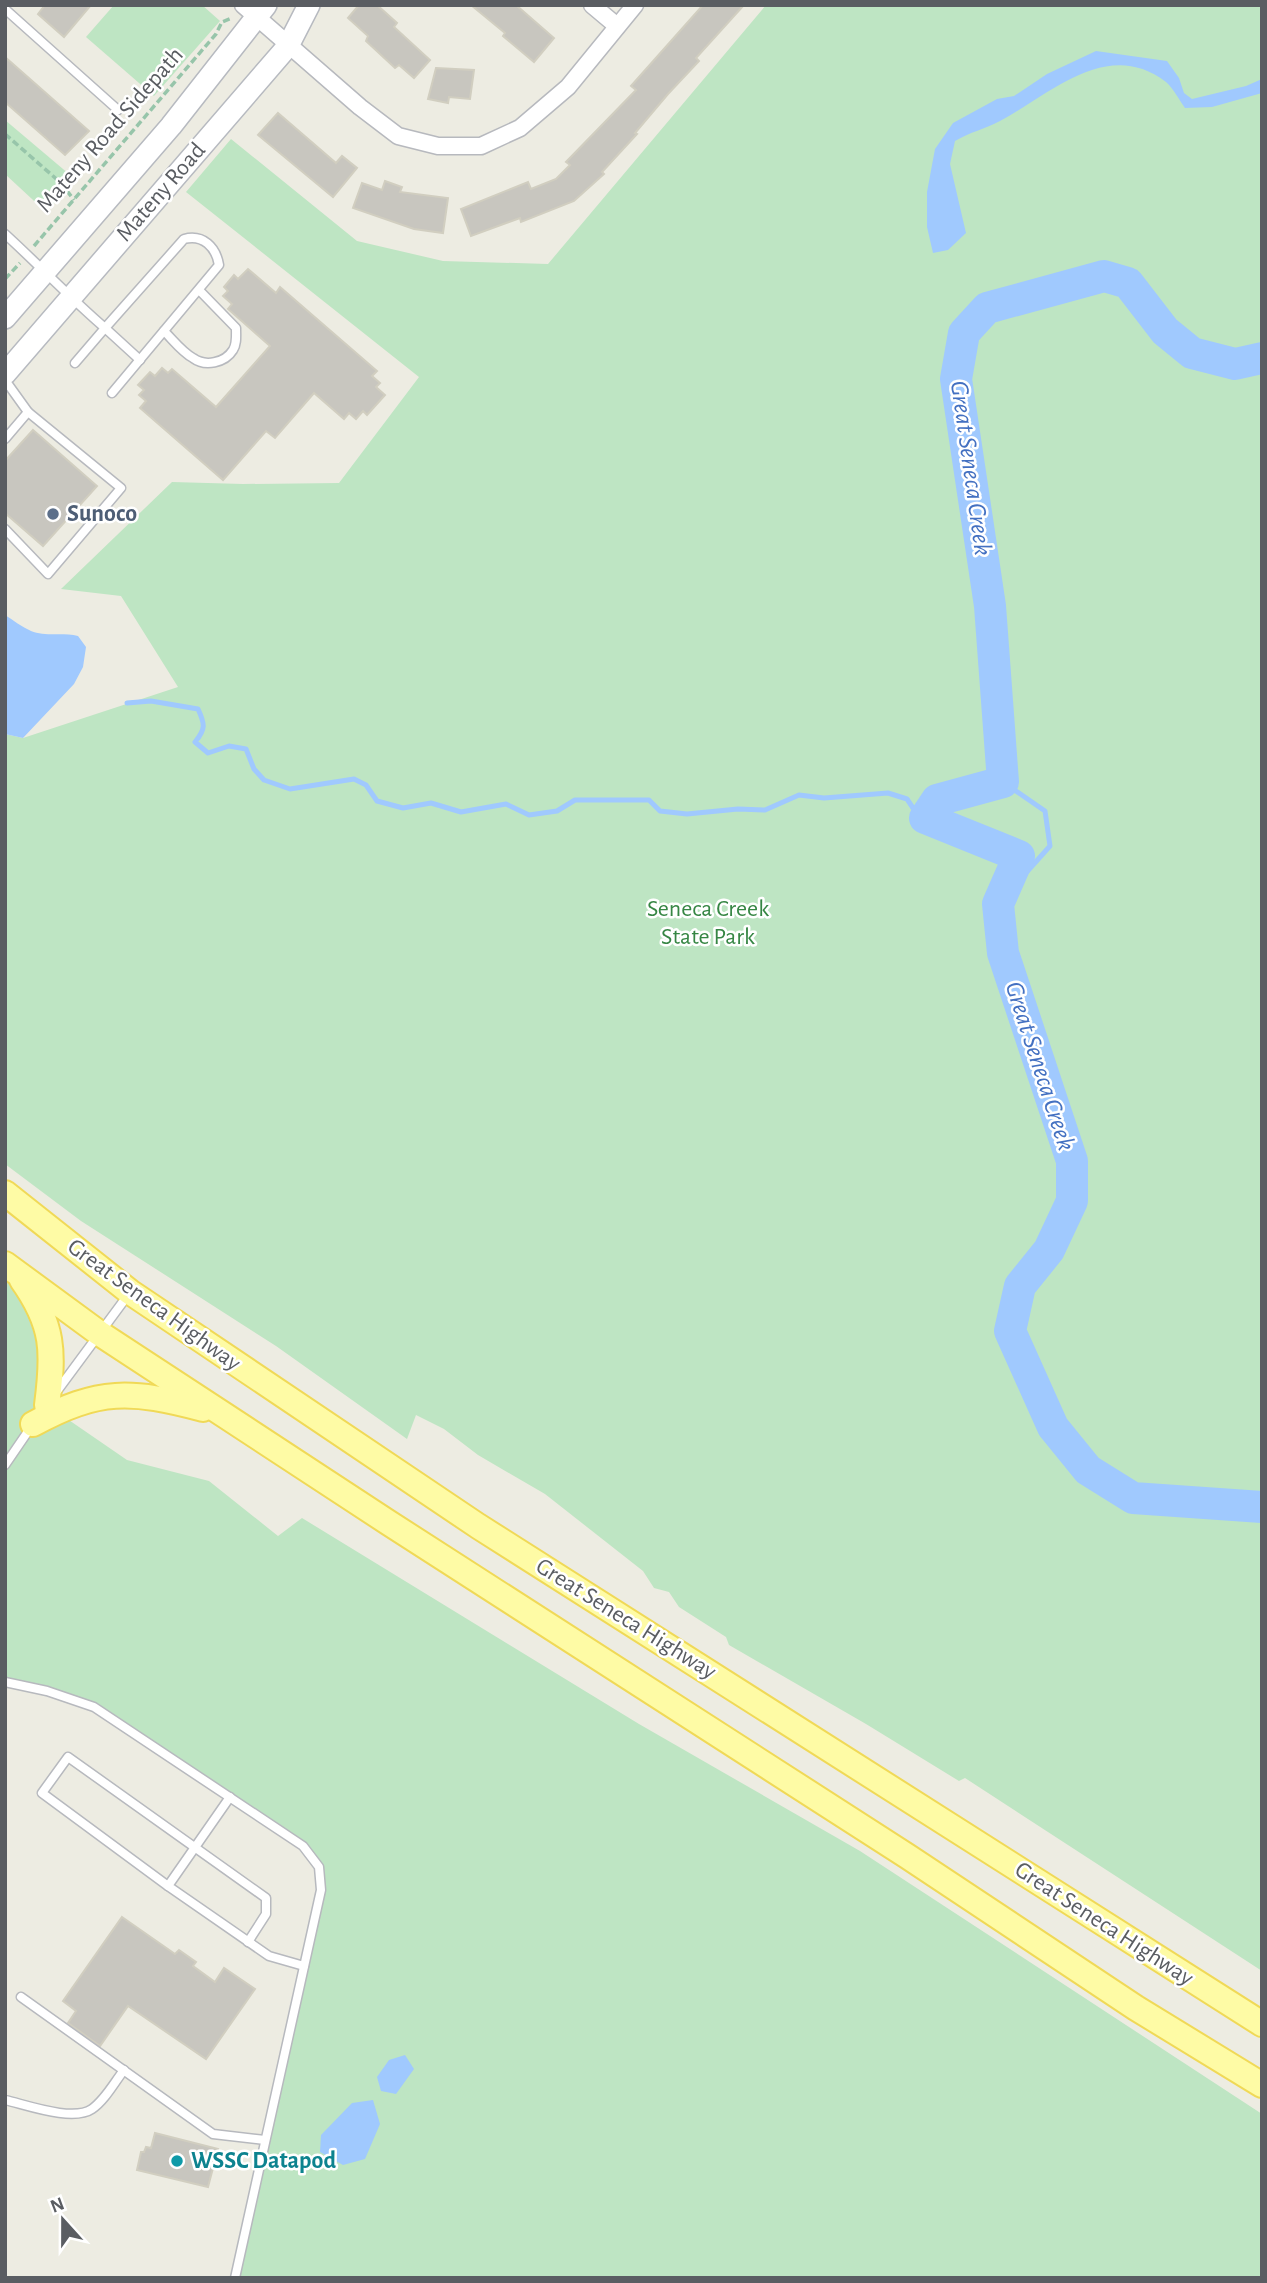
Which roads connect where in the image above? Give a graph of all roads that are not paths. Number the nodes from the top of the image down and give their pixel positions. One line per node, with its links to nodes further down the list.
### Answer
1 (309, 5): 7 (street, Mateny Road)
2 (592, 5): 6 (street)
3 (635, 5): 6 (street)
4 (5, 9): 8 (lane)
5 (251, 10): 7 (street); 10 (street, Mateny Road)
6 (617, 26): 7 (street)
7 (288, 46): 12 (street, Mateny Road)
8 (118, 110)
9 (5, 234): 10 (lane)
10 (47, 271): 12 (lane); 13 (street, Mateny Road)
11 (199, 290): 14 (lane); 15 (lane); 15 (lane)
12 (70, 299): 14 (lane); 18 (street, Mateny Road)
13 (5, 318)
14 (105, 328): 16 (lane); 17 (lane)
15 (164, 331): 16 (lane)
16 (140, 360): 20 (lane)
17 (75, 363)
18 (5, 374)
19 (5, 380): 21 (lane)
20 (112, 393)
21 (28, 412): 22 (lane); 23 (lane)
22 (5, 439)
23 (5, 529)
24 (5, 1193): 26 (main road, Great Seneca Highway)
25 (10, 1267): 27 (main road, Great Seneca Highway); 28 (main road)
26 (130, 1292): 27 (lane); 38 (main road, Great Seneca Highway)
27 (99, 1333): 28 (lane); 29 (main road, Great Seneca Highway)
28 (40, 1414): 29 (main road); 30 (lane)
29 (223, 1414): 40 (main road, Great Seneca Highway)
30 (5, 1465)
31 (5, 1682): 32 (lane)
32 (230, 1797): 33 (lane); 36 (lane)
33 (194, 1848): 34 (lane); 34 (lane); 35 (lane)
34 (168, 1886): 35 (lane)
35 (248, 1942): 36 (lane)
36 (304, 1966): 42 (lane)
37 (21, 1997): 39 (lane)
38 (1262, 2024)
39 (124, 2070): 41 (lane); 42 (lane)
40 (1262, 2085)
41 (5, 2100)
42 (265, 2140): 43 (lane)
43 (235, 2278)

